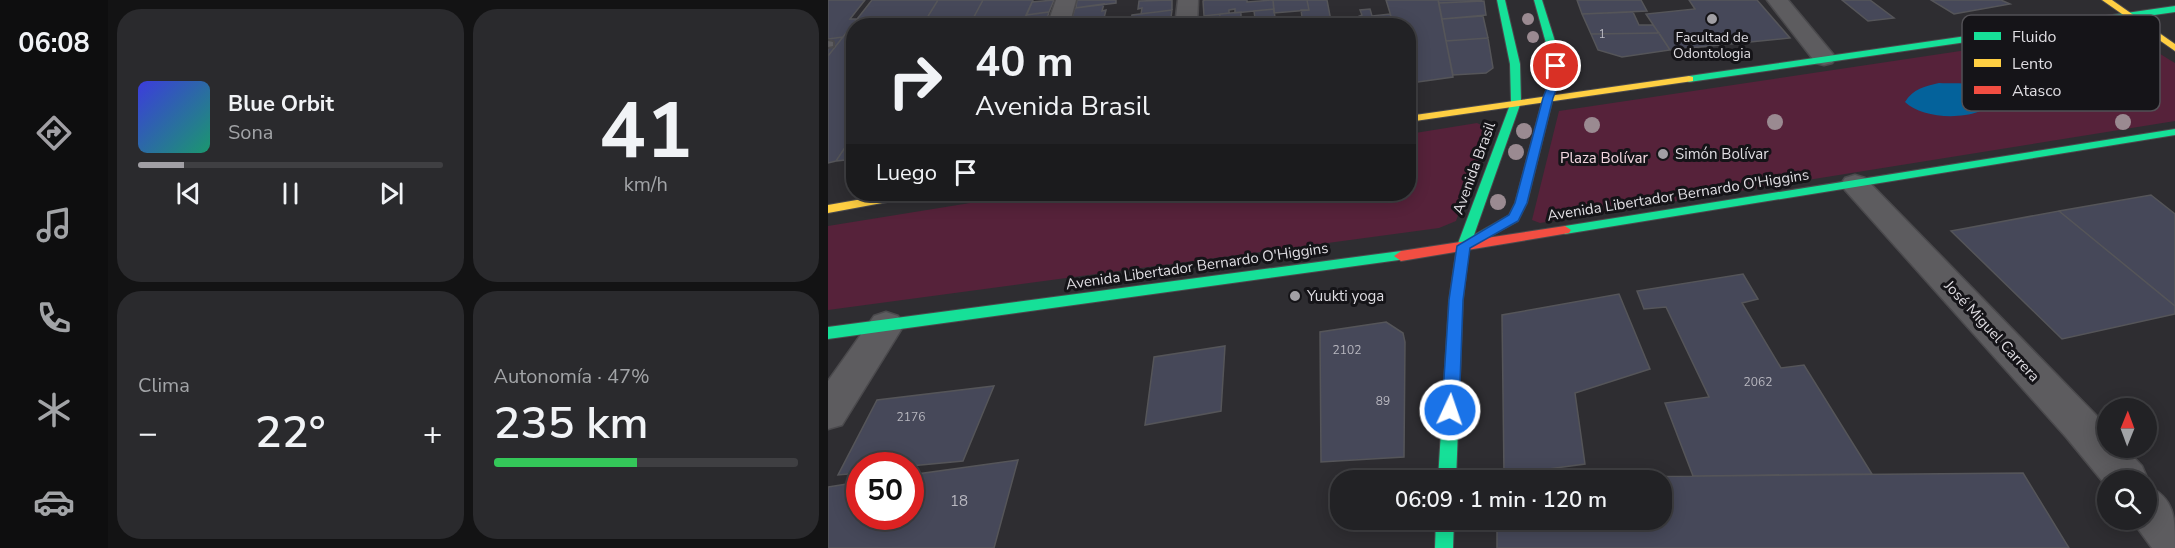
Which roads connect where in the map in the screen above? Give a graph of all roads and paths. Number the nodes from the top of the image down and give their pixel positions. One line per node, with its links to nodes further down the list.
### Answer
1 (1066, 0): 9 (street)
2 (1188, 0): 10 (street)
3 (1502, 0): 16 (main road, Avenida Brasil)
4 (1538, 0): 15 (main road)
5 (1777, 0): 14 (street)
6 (2106, 0): 8 (main road)
7 (2175, 9): 8 (main road)
8 (2130, 15)
9 (1060, 18)
10 (1187, 18)
11 (2160, 37): 13 (main road)
12 (1962, 39): 14 (main road)
13 (2175, 48)
14 (1824, 58): 15 (main road)
15 (1548, 98): 16 (main road); 22 (main road)
16 (1516, 102): 17 (main road); 22 (main road, Avenida Brasil)
17 (1416, 118)
18 (2175, 132): 19 (main road, Avenida Libertador Bernardo O'Higgins)
19 (1855, 184): 22 (main road, Avenida Libertador Bernardo O'Higgins); 27 (street, José Miguel Carrera)
20 (871, 201): 21 (main road)
21 (828, 209)
22 (1463, 246): 23 (main road, Avenida Libertador Bernardo O'Higgins); 26 (main road, Avenida Brasil)
23 (886, 325): 24 (main road, Avenida Libertador Bernardo O'Higgins); 25 (street)
24 (828, 333)
25 (828, 413)
26 (1448, 470)
27 (2118, 470)
28 (2157, 519): 30 (street)
29 (1444, 530): 31 (main road)
30 (2175, 543)
31 (1443, 548)

